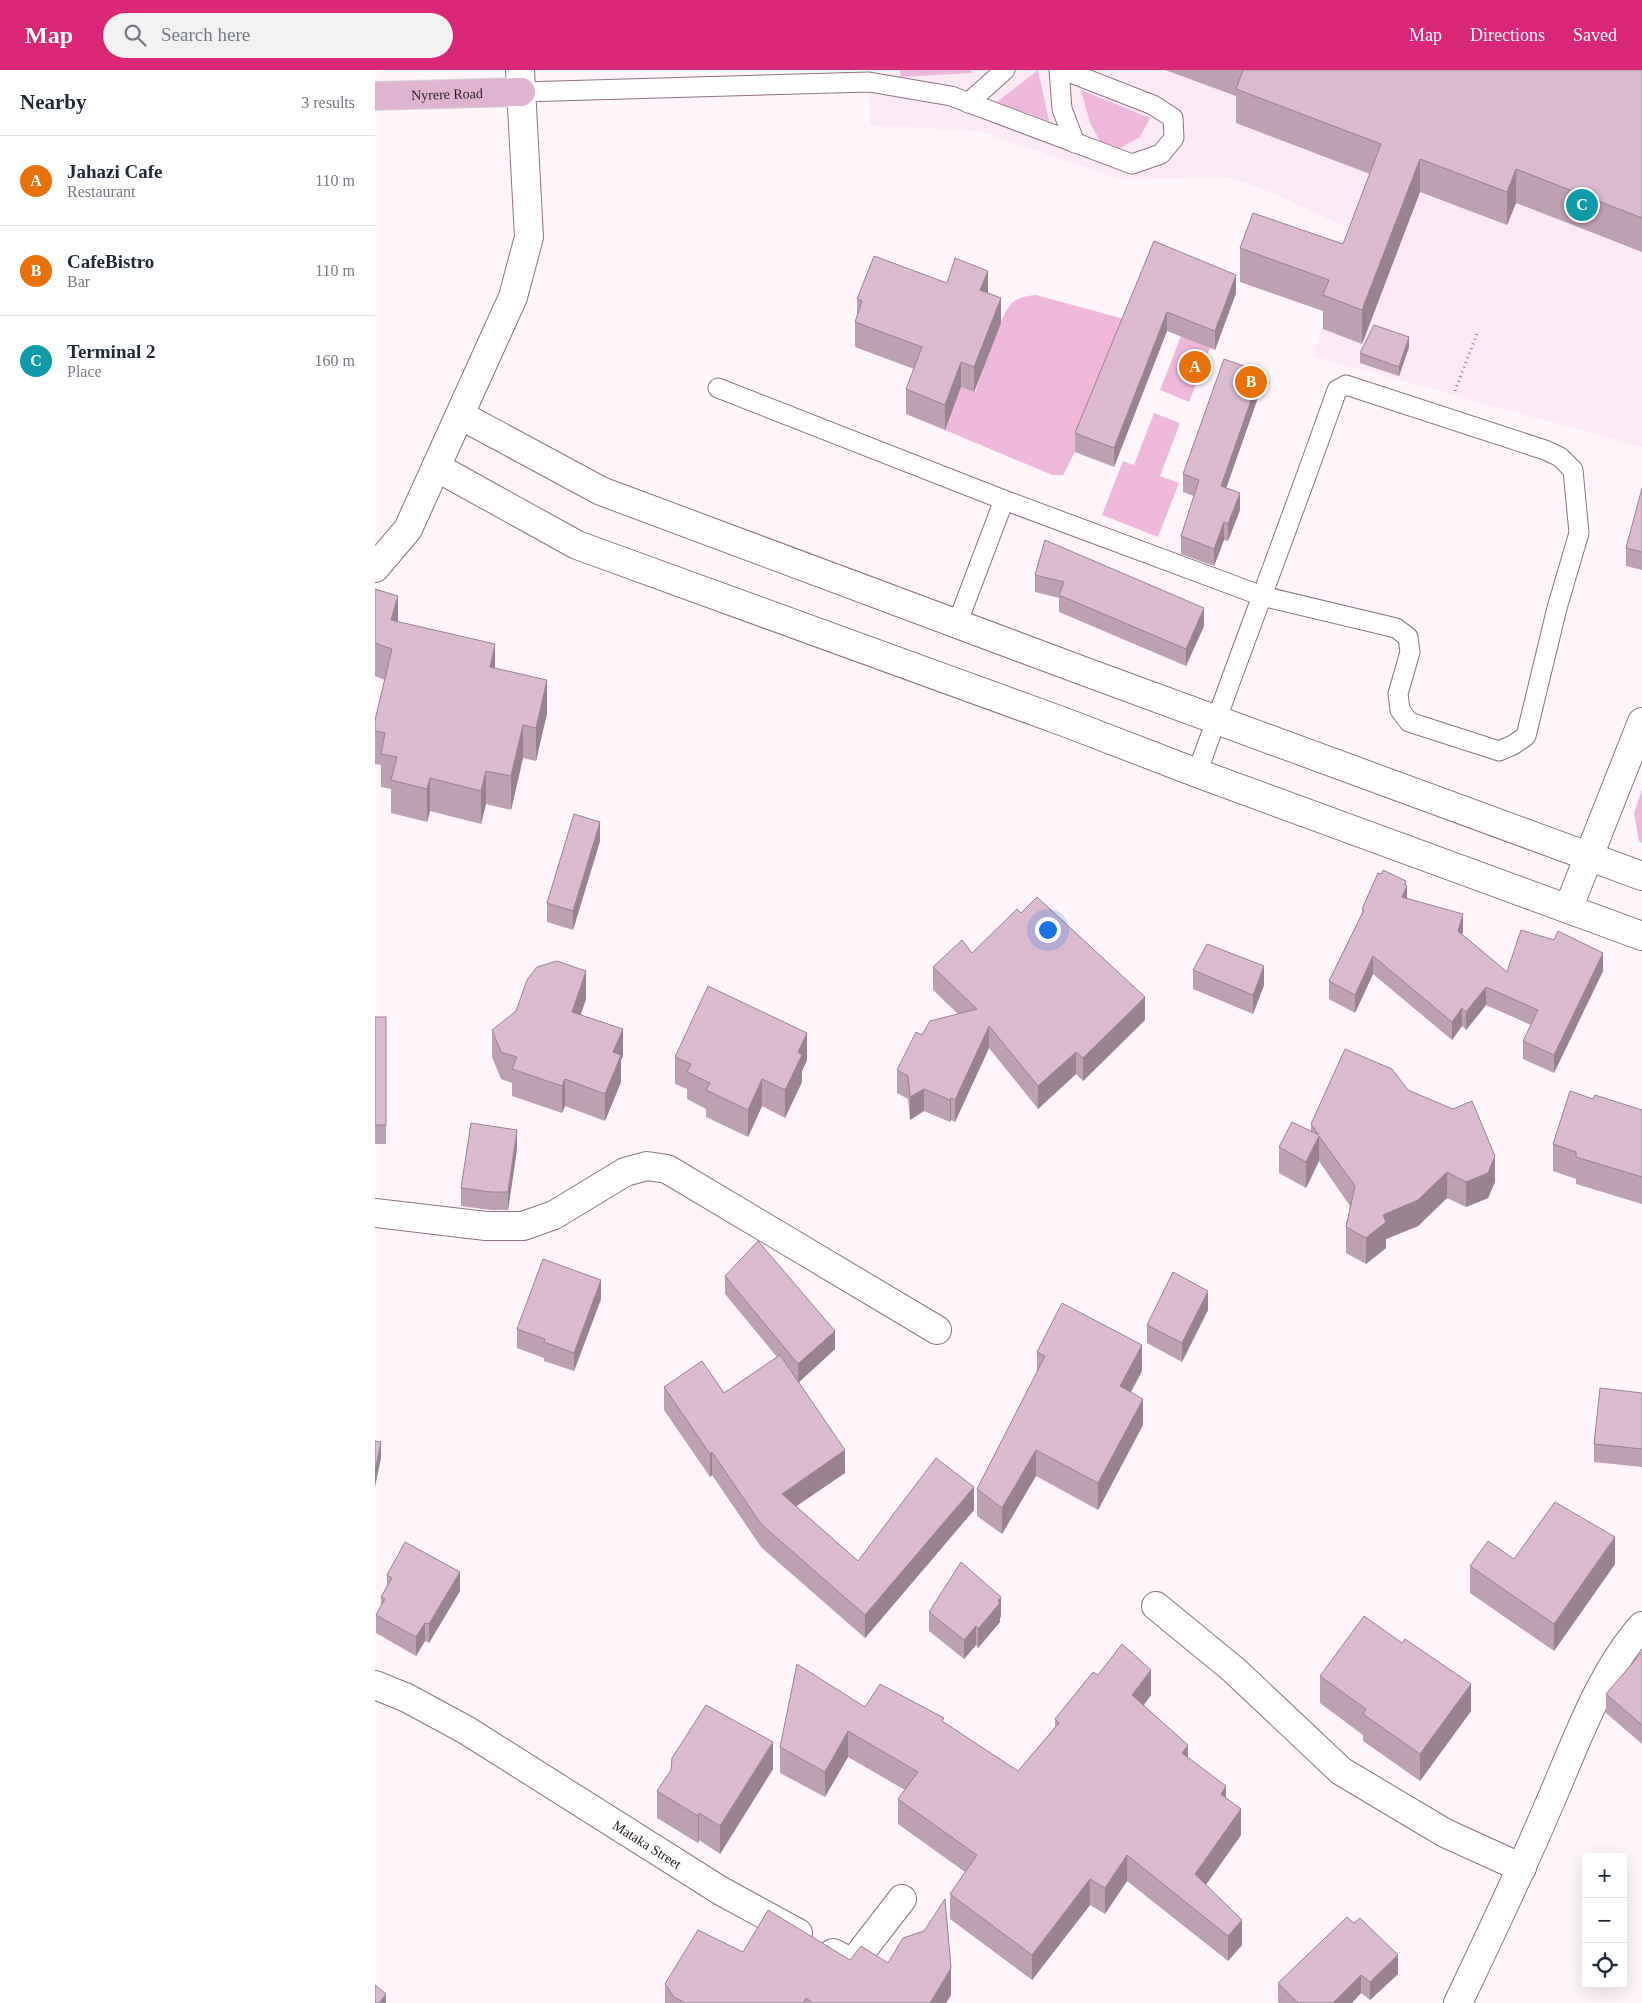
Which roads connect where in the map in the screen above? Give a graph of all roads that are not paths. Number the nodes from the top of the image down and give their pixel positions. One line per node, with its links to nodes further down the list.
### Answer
1 (1005, 70): 5 (lane)
2 (1061, 70): 6 (lane); 6 (lane)
3 (520, 81): 4 (main road, Nyrere Road); 5 (lane); 8 (street)
4 (375, 96)
5 (968, 103): 6 (lane)
6 (1075, 143)
7 (718, 388): 10 (lane)
8 (460, 415): 9 (street); 13 (street)
9 (436, 467): 11 (street); 16 (street)
10 (1004, 500): 12 (lane); 13 (lane)
11 (375, 568)
12 (1262, 596): 12 (lane); 14 (lane)
13 (957, 624): 14 (street)
14 (1217, 719): 16 (lane); 17 (street)
15 (1642, 722): 17 (street)
16 (1197, 773): 19 (street)
17 (1589, 856): 18 (street); 19 (street)
18 (1642, 876)
19 (1568, 909): 20 (street)
20 (1642, 936)
21 (375, 1213): 22 (street)
22 (937, 1330)
23 (1156, 1606): 26 (street)
24 (1642, 1626): 26 (street)
25 (375, 1685): 27 (street, Mataka Street)
26 (1522, 1868): 28 (street)
27 (902, 1899)
28 (1458, 2003)

